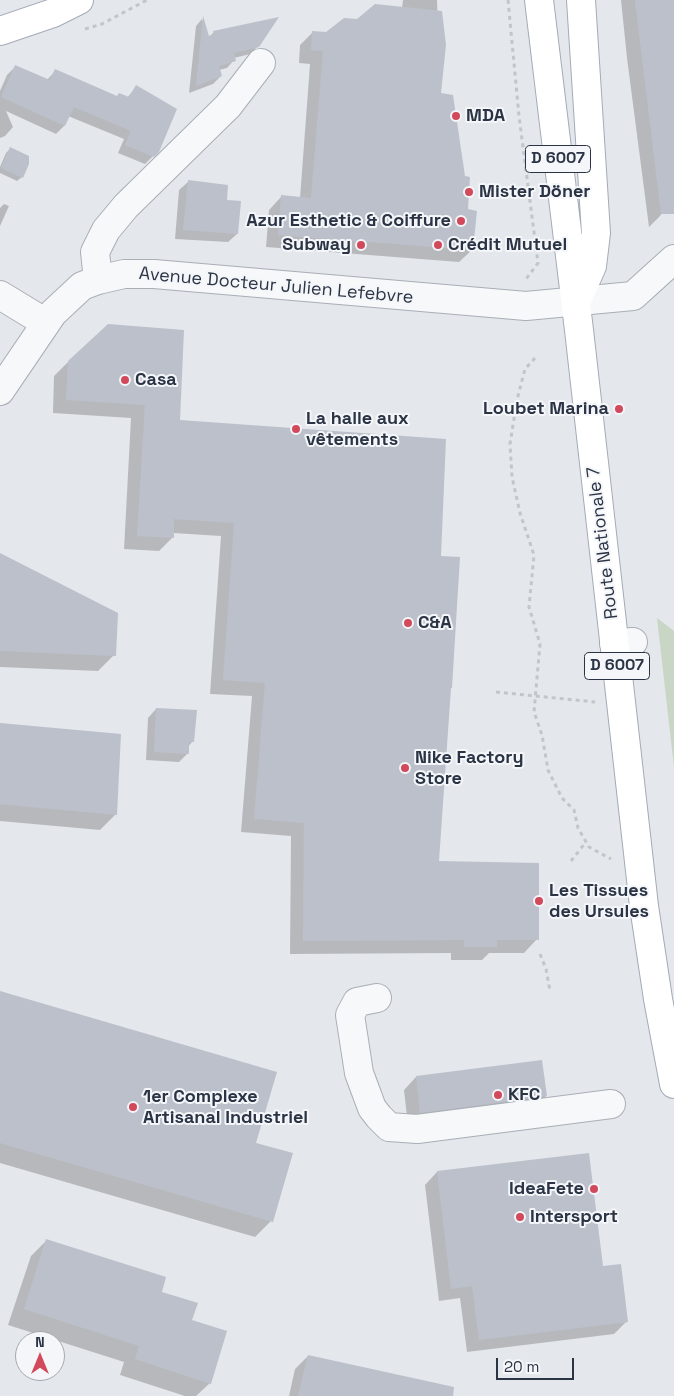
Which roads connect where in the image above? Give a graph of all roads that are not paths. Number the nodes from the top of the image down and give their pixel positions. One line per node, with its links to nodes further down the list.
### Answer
1 (79, 0): 4 (main road)
2 (539, 0): 9 (main road, Route Nationale 7 / D 6007)
3 (582, 0): 9 (main road)
4 (0, 30)
5 (261, 63): 7 (street)
6 (674, 259): 9 (street, Avenue Docteur Julien Lefebvre)
7 (98, 280): 9 (street, Avenue Docteur Julien Lefebvre); 10 (street, Avenue Docteur Julien Lefebvre)
8 (0, 295): 10 (street)
9 (576, 302): 13 (main road, Route Nationale 7 / D 6007)
10 (46, 323): 11 (street, Avenue Docteur Julien Lefebvre)
11 (3, 380)
12 (377, 998): 14 (street)
13 (674, 1084)
14 (611, 1104)

